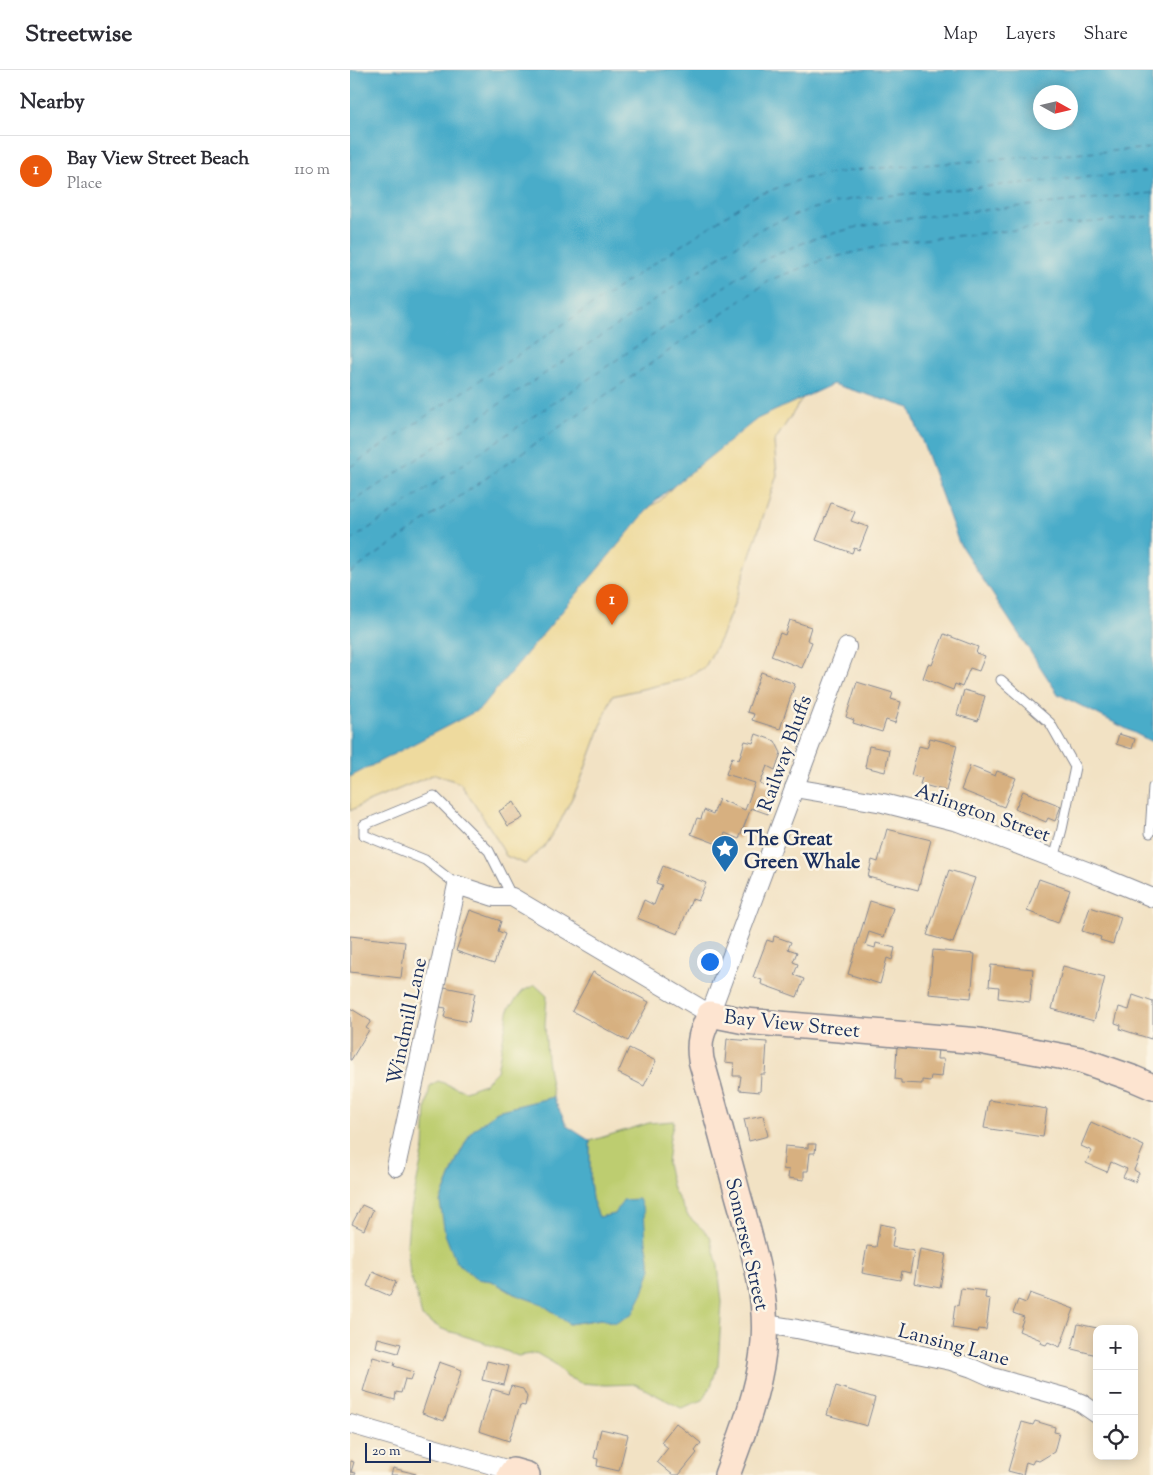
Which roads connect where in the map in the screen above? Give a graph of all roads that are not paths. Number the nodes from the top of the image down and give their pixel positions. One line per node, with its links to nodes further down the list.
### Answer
1 (847, 647): 4 (street, Railway Bluffs)
2 (1001, 680): 6 (lane)
3 (1153, 787): 5 (lane)
4 (794, 788): 6 (street, Arlington Street); 10 (street, Railway Bluffs)
5 (1150, 833)
6 (1054, 859): 9 (street, Arlington Street)
7 (457, 885): 8 (street, Bay View Street); 8 (lane); 12 (street, Windmill Lane)
8 (512, 897): 10 (street, Bay View Street)
9 (1153, 898)
10 (710, 1014): 11 (street, Bay View Street); 13 (street, Somerset Street)
11 (1153, 1087)
12 (396, 1167)
13 (765, 1324): 14 (street, Lansing Lane); 17 (street, Somerset Street)
14 (1093, 1411)
15 (350, 1424): 16 (street)
16 (517, 1474)
17 (727, 1475)

